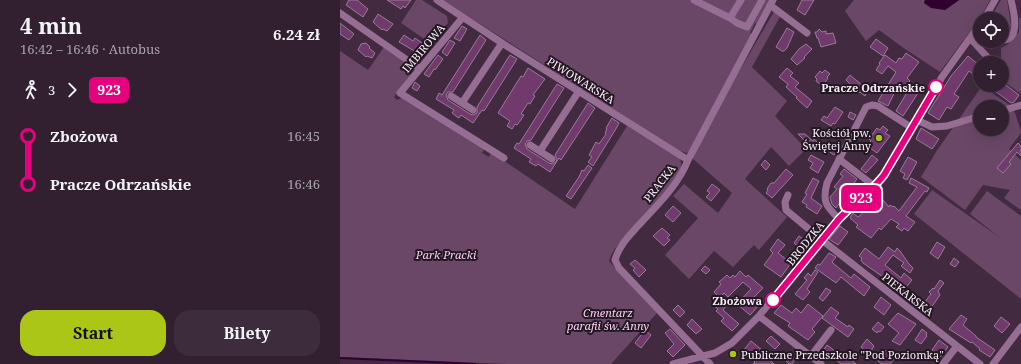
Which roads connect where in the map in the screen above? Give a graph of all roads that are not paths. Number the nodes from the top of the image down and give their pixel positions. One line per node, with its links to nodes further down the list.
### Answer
1 (438, 0): 10 (street, PIWOWARSKA)
2 (694, 0): 11 (street)
3 (741, 0): 11 (street)
4 (995, 0): 8 (street)
5 (1011, 0): 17 (street)
6 (760, 1): 12 (street)
7 (771, 3): 13 (street, PRACKA); 14 (street)
8 (988, 12)
9 (340, 13): 20 (street)
10 (463, 17): 18 (street, PIWOWARSKA); 20 (street, IMBIROWA)
11 (730, 18): 12 (street)
12 (747, 27): 13 (street)
13 (756, 32): 35 (street, PRACKA)
14 (807, 33)
15 (973, 34): 16 (street, BRODZKA)
16 (970, 38): 19 (street); 28 (street, BRODZKA)
17 (1009, 38)
18 (502, 42): 21 (street, PIWOWARSKA); 23 (street)
19 (986, 56)
20 (420, 69): 32 (street, IMBIROWA)
21 (578, 91): 31 (street); 35 (street, PIWOWARSKA)
22 (451, 96): 23 (street)
23 (462, 103): 26 (street)
24 (1021, 105): 25 (street)
25 (1009, 109)
26 (473, 110)
27 (973, 118): 28 (street)
28 (917, 120): 29 (street, BRODZKA)
29 (912, 128): 34 (street); 36 (street, BRODZKA)
30 (530, 145): 31 (street)
31 (540, 151): 33 (street)
32 (504, 158)
33 (552, 159)
34 (839, 159): 36 (street); 38 (street)
35 (688, 160): 44 (street, PRACKA)
36 (874, 187): 38 (street, BRODZKA)
37 (788, 195): 39 (street, PIEKARSKA)
38 (839, 219): 39 (street, BRODZKA)
39 (822, 240): 40 (street, BRODZKA); 43 (street, PIEKARSKA)
40 (759, 316): 44 (street, BRODZKA); 45 (street)
41 (1021, 327): 51 (street)
42 (831, 330): 45 (street)
43 (957, 346): 49 (street); 50 (street, PIEKARSKA)
44 (702, 356): 46 (street, BRODZKA); 47 (street)
45 (811, 356): 48 (street)
46 (673, 364)
47 (710, 364)
48 (821, 364)
49 (943, 364)
50 (980, 364)
51 (993, 364)

